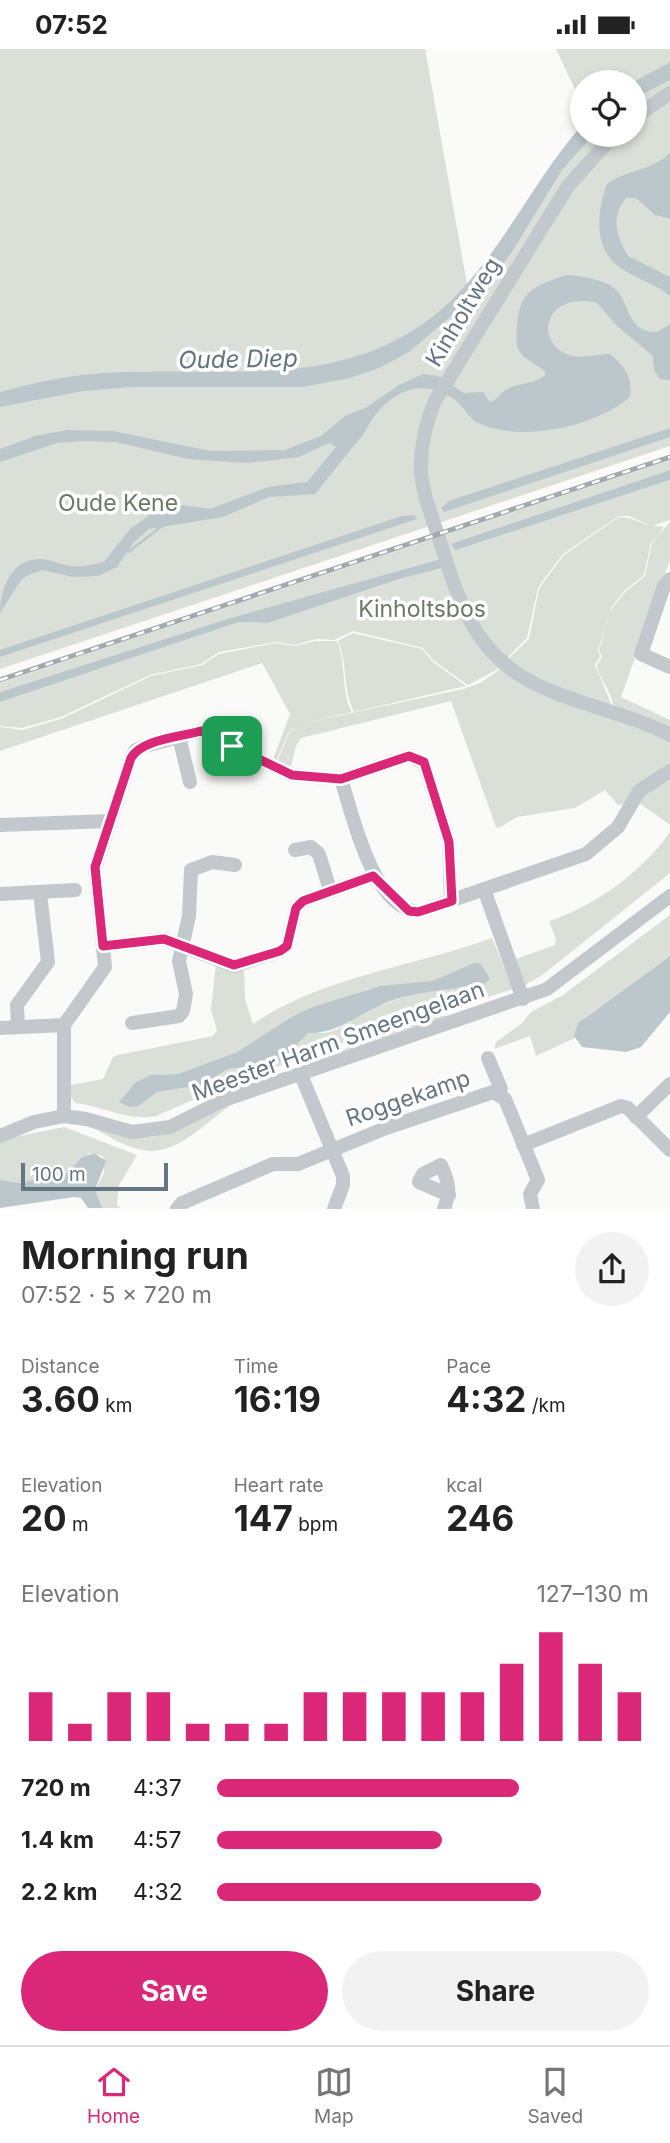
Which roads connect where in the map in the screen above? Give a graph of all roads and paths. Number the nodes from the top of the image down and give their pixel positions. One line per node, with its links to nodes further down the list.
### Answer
1 (670, 93): 2 (street)
2 (647, 109)
3 (603, 147): 6 (street, Kinholtweg)
4 (670, 579): 5 (street)
5 (670, 667)
6 (670, 735)
7 (179, 737): 9 (street); 10 (street); 11 (street)
8 (670, 771): 16 (street)
9 (341, 779): 15 (street); 22 (street)
10 (190, 782)
11 (110, 821): 12 (street); 24 (street)
12 (0, 825)
13 (295, 850): 18 (street)
14 (235, 865): 23 (street)
15 (373, 876): 18 (street); 22 (street)
16 (484, 889): 22 (street); 25 (street)
17 (75, 890): 19 (street)
18 (330, 890): 23 (street)
19 (40, 893): 20 (street); 28 (street)
20 (0, 894)
21 (669, 898): 25 (street, Meester Harm Smeengelaan)
22 (452, 901)
23 (181, 945): 24 (street); 26 (street)
24 (103, 946): 27 (street)
25 (523, 999): 31 (street, Meester Harm Smeengelaan)
26 (132, 1023)
27 (64, 1025): 28 (street); 34 (street)
28 (18, 1027): 29 (street)
29 (0, 1028)
30 (488, 1058): 33 (street, Roggekamp)
31 (300, 1075): 34 (street, Meester Harm Smeengelaan); 38 (street)
32 (670, 1084): 35 (street)
33 (499, 1093): 37 (street, Roggekamp); 38 (street, Roggekamp)
34 (64, 1116): 36 (street, Meester Harm Smeengelaan)
35 (636, 1117): 37 (street); 39 (street)
36 (0, 1136)
37 (523, 1145): 42 (street, Roggekamp)
38 (332, 1150): 40 (street, Roggekamp); 41 (street)
39 (670, 1150)
40 (177, 1209)
41 (334, 1209)
42 (533, 1209)

